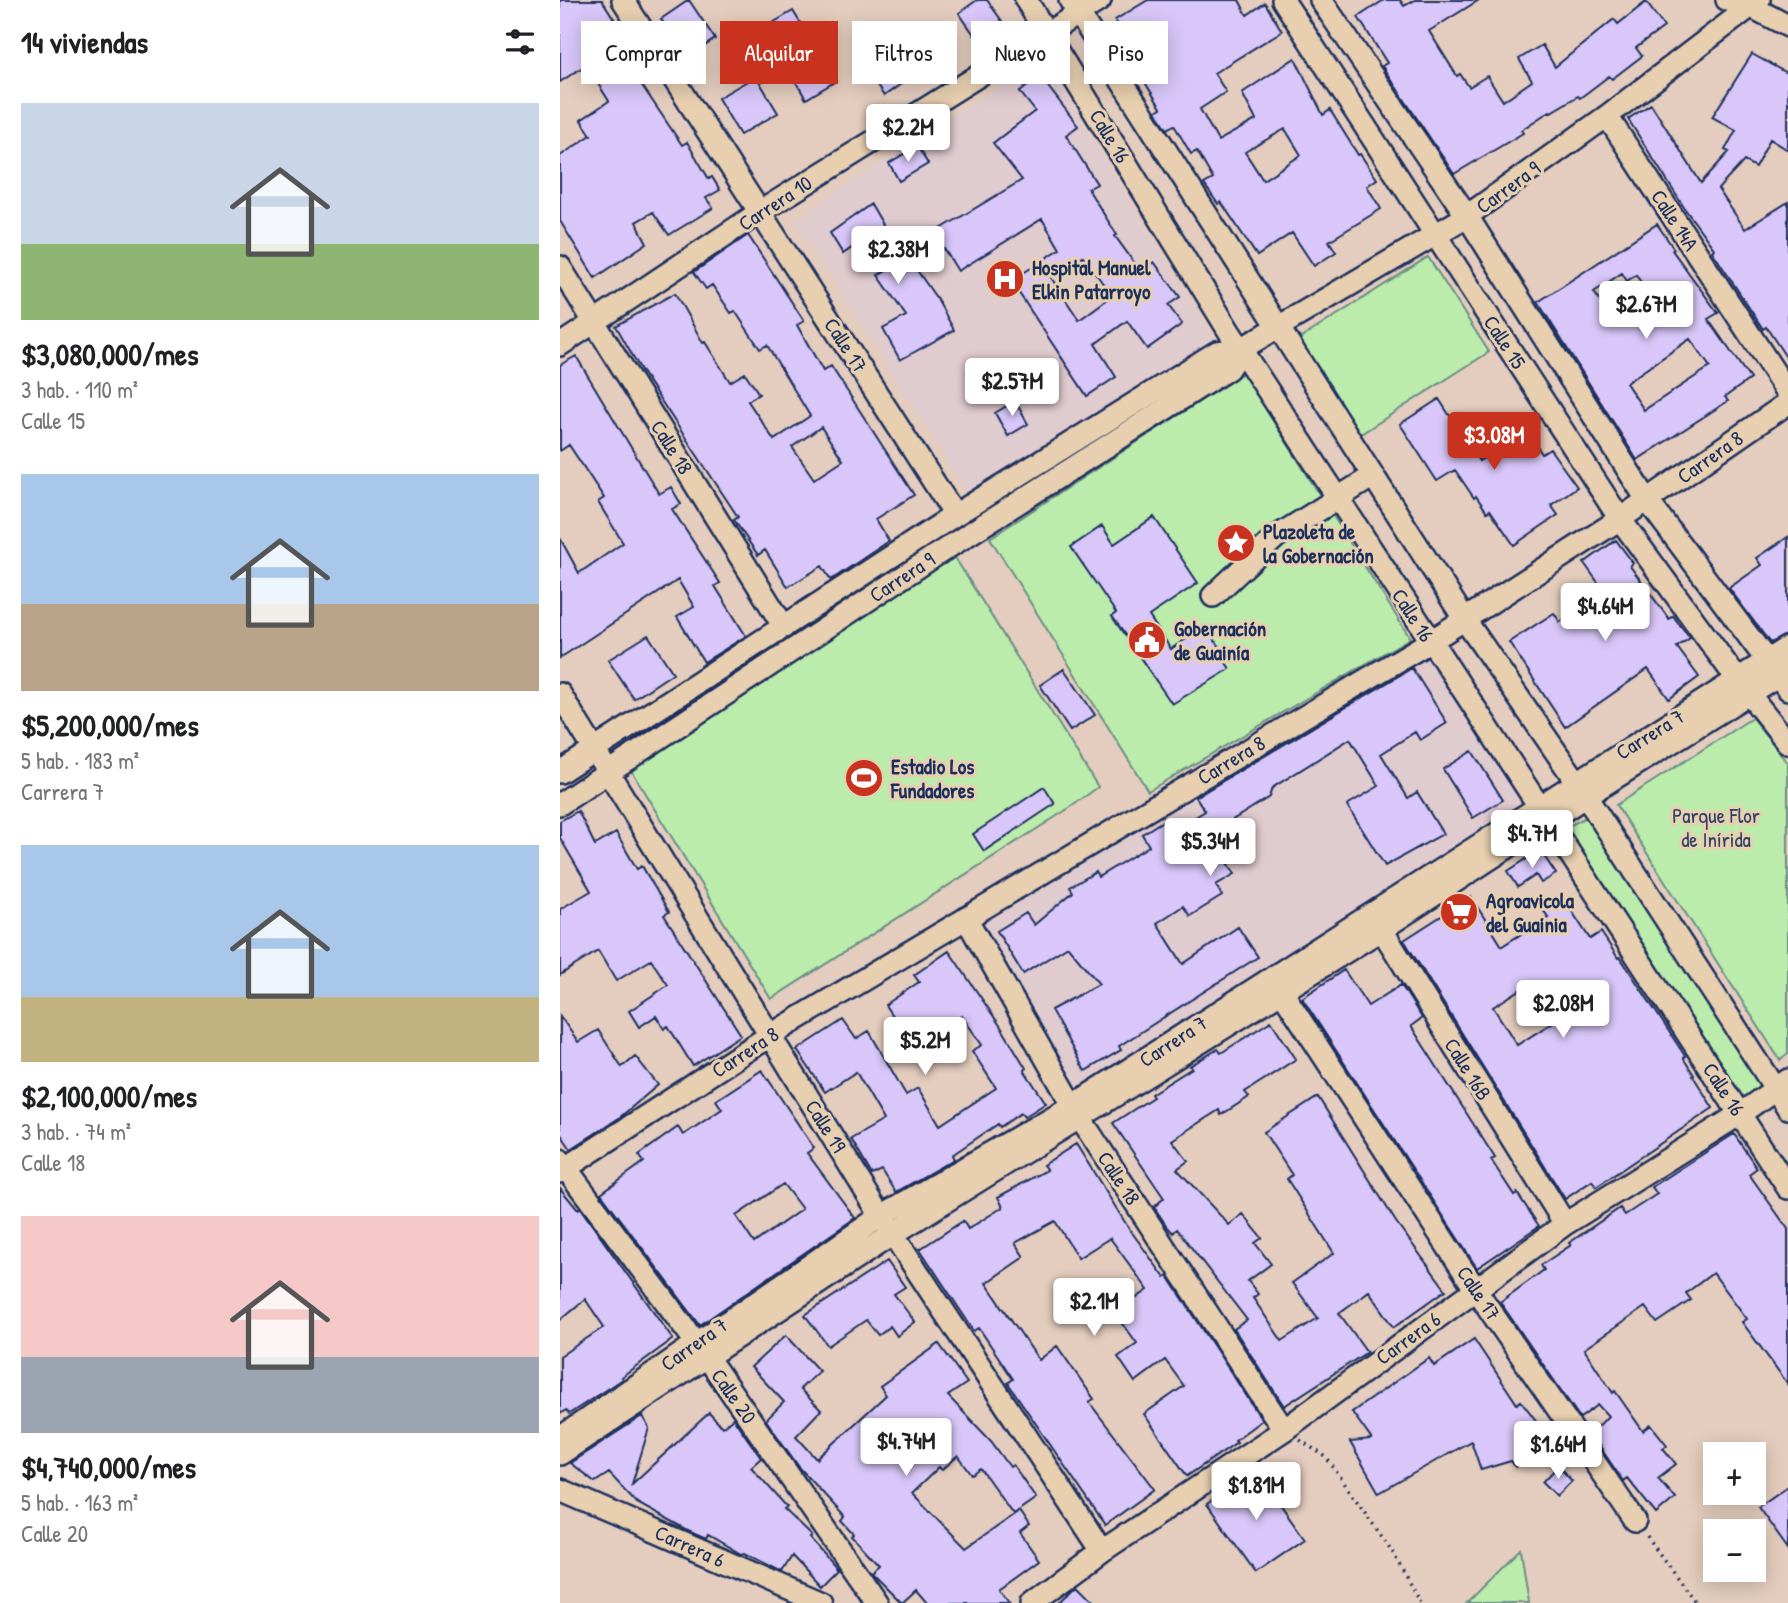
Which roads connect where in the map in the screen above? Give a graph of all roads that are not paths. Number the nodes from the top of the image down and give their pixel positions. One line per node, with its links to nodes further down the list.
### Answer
1 (623, 0): 15 (street, Calle 17)
2 (1026, 0): 9 (street, Calle 16)
3 (1100, 0): 8 (street, Carrera 10)
4 (1283, 0): 17 (street, Calle 15)
5 (1321, 0): 16 (street, Calle 15)
6 (1727, 0): 7 (street)
7 (1756, 3): 11 (street); 14 (street, Carrera 9)
8 (1074, 7): 10 (street, Carrera 10); 20 (street, Calle 16)
9 (1039, 21)
10 (1059, 21)
11 (1788, 26)
12 (1070, 70): 22 (street, Calle 16)
13 (971, 80): 15 (street, Carrera 10)
14 (1607, 116): 16 (street, Carrera 9); 23 (street, Calle 14A)
15 (760, 212): 19 (street, Carrera 10); 28 (street, Calle 17)
16 (1467, 216): 17 (street, Carrera 9); 27 (street, Calle 15)
17 (1437, 236): 20 (street, Carrera 9); 29 (street, Calle 15)
18 (560, 267): 19 (street, Calle 18)
19 (595, 323): 21 (street, Carrera 10); 32 (street, Calle 18)
20 (1278, 328): 22 (street, Carrera 9); 25 (street, Calle 16)
21 (560, 345)
22 (1241, 349): 26 (street, Calle 16); 28 (street, Carrera 9); 40 (street, Carrera 9)
23 (1788, 393)
24 (1788, 403): 27 (street, Carrera 8)
25 (1373, 476): 26 (street); 31 (street, Calle 16)
26 (1339, 499): 30 (street); 33 (street, Calle 16)
27 (1647, 500): 29 (street, Carrera 8); 35 (street, Calle 15)
28 (955, 515): 32 (street, Carrera 9)
29 (1620, 519): 31 (street, Carrera 8); 36 (street, Calle 15)
30 (1213, 596)
31 (1465, 620): 33 (street, Carrera 8); 42 (street, Calle 16)
32 (784, 627): 39 (street, Carrera 9)
33 (1431, 641): 44 (street, Calle 16); 45 (street, Carrera 8)
34 (1788, 647): 35 (street, Carrera 7)
35 (1780, 674): 36 (street, Carrera 7)
36 (1742, 687): 38 (street, Calle 15); 42 (street, Carrera 7)
37 (560, 694): 39 (street, Calle 19)
38 (1788, 743)
39 (596, 750): 40 (street, Calle 19); 41 (street, Carrera 9)
40 (610, 771): 43 (street, Carrera 9); 48 (street, Calle 19)
41 (560, 772)
42 (1581, 788): 44 (street, Carrera 7); 49 (street, Calle 16)
43 (560, 804)
44 (1543, 813): 46 (street, Carrera 7); 52 (street, Calle 16)
45 (965, 918): 48 (street, Carrera 8); 51 (street, Calle 18)
46 (1377, 921): 47 (street, Carrera 7); 56 (street, Calle 16B)
47 (1277, 984): 51 (street, Carrera 7); 58 (street, Calle 17)
48 (769, 1036): 53 (street, Carrera 8); 55 (street, Calle 19)
49 (1782, 1084): 50 (street, Calle 16); 52 (street, Carrera 6)
50 (1788, 1108)
51 (1076, 1112): 55 (street, Carrera 7); 57 (street, Carrera 7); 60 (street, Calle 18)
52 (1740, 1114): 54 (street, Calle 16); 56 (street, Carrera 6)
53 (562, 1167): 59 (street, Calle 20)
54 (1788, 1188)
55 (881, 1216): 57 (street, Calle 19); 59 (street, Carrera 7)
56 (1564, 1224): 58 (street, Carrera 6)
57 (893, 1234): 59 (street, Carrera 7); 65 (street, Calle 19)
58 (1476, 1290): 60 (street, Carrera 6); 64 (street, Calle 17)
59 (701, 1350): 61 (street, Carrera 7); 62 (street, Carrera 7); 67 (street, Calle 20)
60 (1284, 1430): 65 (street, Carrera 6)
61 (560, 1438)
62 (560, 1454)
63 (560, 1490): 66 (street, Carrera 6)
64 (1635, 1521)
65 (1102, 1551): 68 (street, Carrera 6)
66 (821, 1603)
67 (877, 1603)
68 (1032, 1603)

